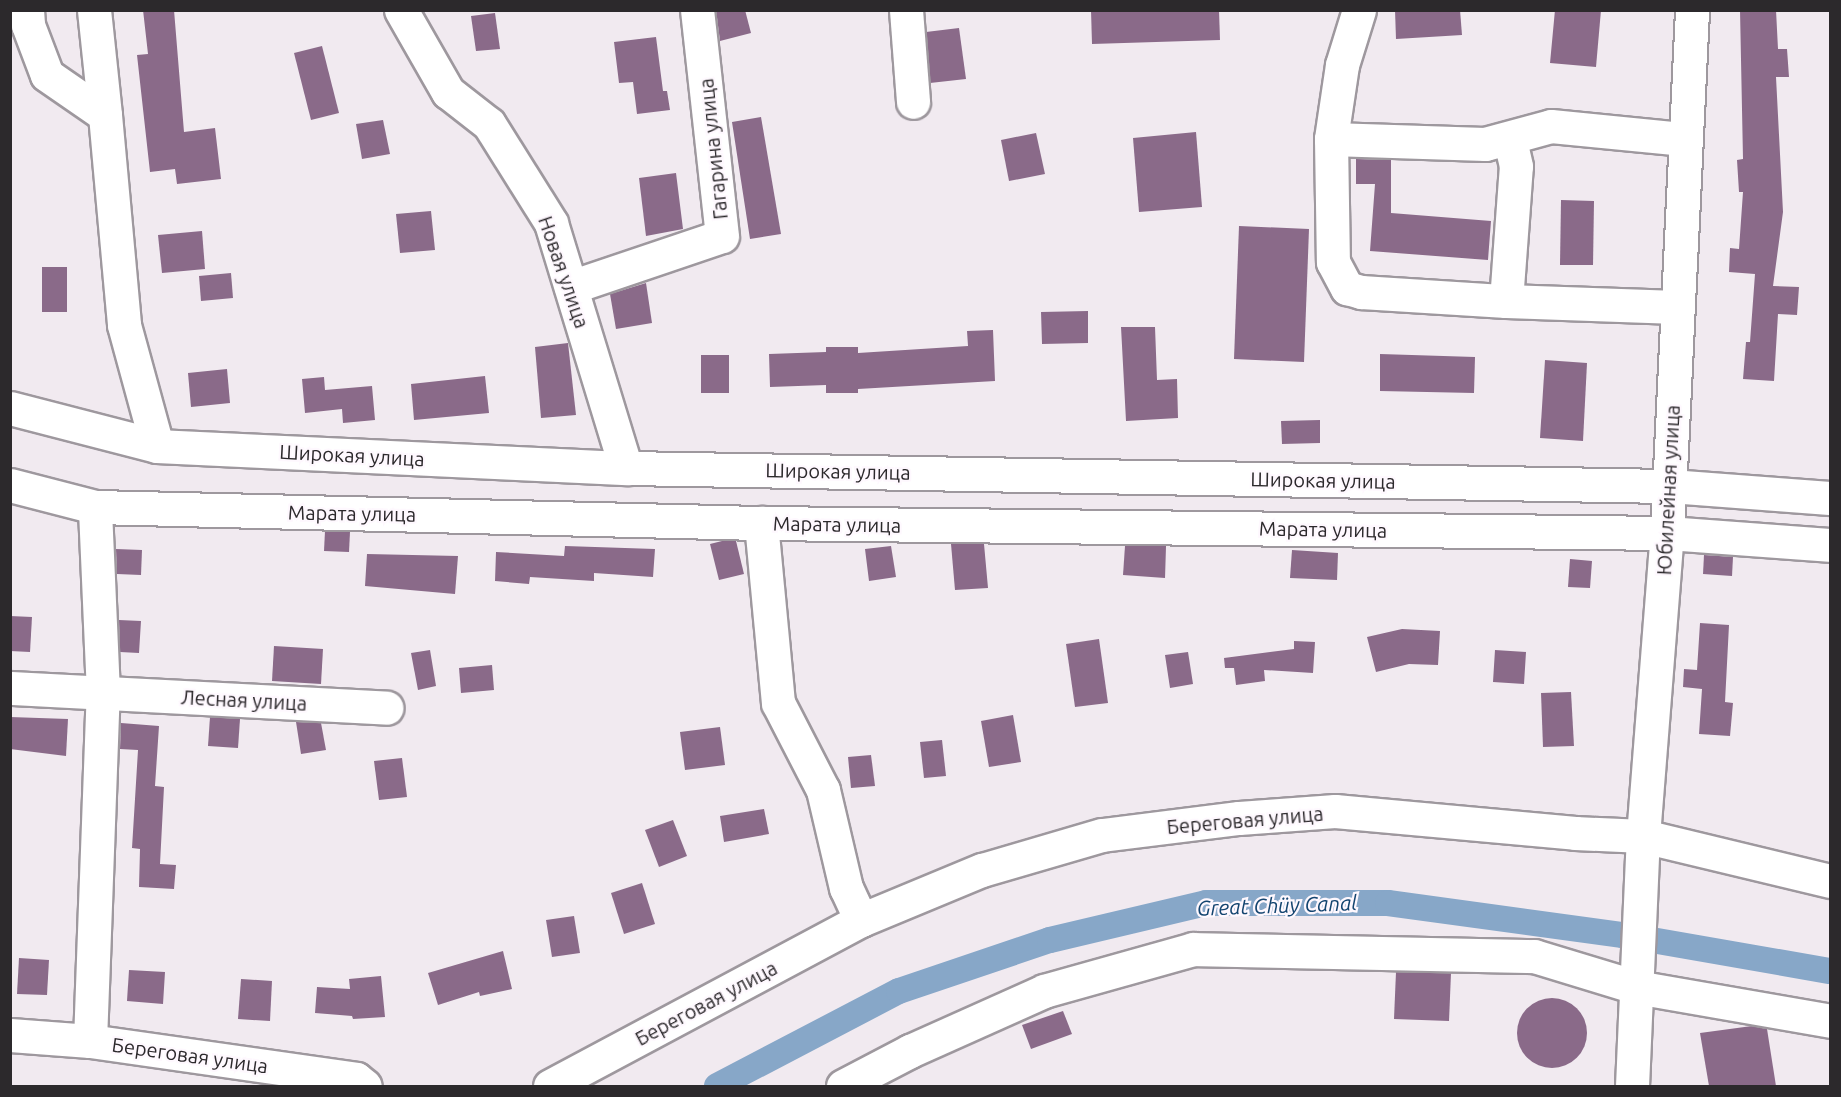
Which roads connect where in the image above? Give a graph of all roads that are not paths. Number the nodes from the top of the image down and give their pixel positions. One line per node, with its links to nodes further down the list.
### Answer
1 (27, 10): 9 (street)
2 (94, 10): 9 (street)
3 (401, 10): 13 (street, Новая улица)
4 (697, 10): 13 (street, Гагарина улица)
5 (906, 10): 8 (street)
6 (1359, 10): 10 (street)
7 (1692, 10): 12 (street, Юбилейная улица)
8 (913, 102)
9 (105, 115): 17 (street)
10 (1331, 139): 11 (street); 14 (street)
11 (1510, 139): 12 (street); 14 (street)
12 (1684, 139): 15 (street, Юбилейная улица)
13 (571, 287): 18 (street, Новая улица)
14 (1506, 302): 15 (street)
15 (1677, 307): 20 (street, Юбилейная улица)
16 (10, 408): 17 (street, Широкая улица)
17 (157, 446): 18 (street, Широкая улица)
18 (626, 468): 20 (street, Широкая улица)
19 (10, 485): 22 (street, Марата улица)
20 (1670, 486): 21 (street, Широкая улица); 24 (street, Юбилейная улица)
21 (1830, 498)
22 (95, 507): 23 (street, Марата улица); 27 (street)
23 (761, 523): 24 (street, Марата улица); 31 (street)
24 (1667, 533): 25 (street); 29 (street, Юбилейная улица)
25 (1830, 545)
26 (10, 688): 27 (street, Лесная улица)
27 (103, 693): 28 (street, Лесная улица); 35 (street)
28 (386, 708)
29 (1643, 842): 30 (street, Береговая улица); 31 (street, Береговая улица); 32 (street, Юбилейная улица)
30 (1830, 881)
31 (861, 920): 37 (street, Береговая улица)
32 (1636, 979): 33 (street); 38 (street); 39 (street, Юбилейная улица)
33 (1830, 1021)
34 (10, 1035): 35 (street, Береговая улица)
35 (90, 1041): 36 (street, Береговая улица)
36 (365, 1086)
37 (550, 1086)
38 (843, 1086)
39 (1632, 1086)

